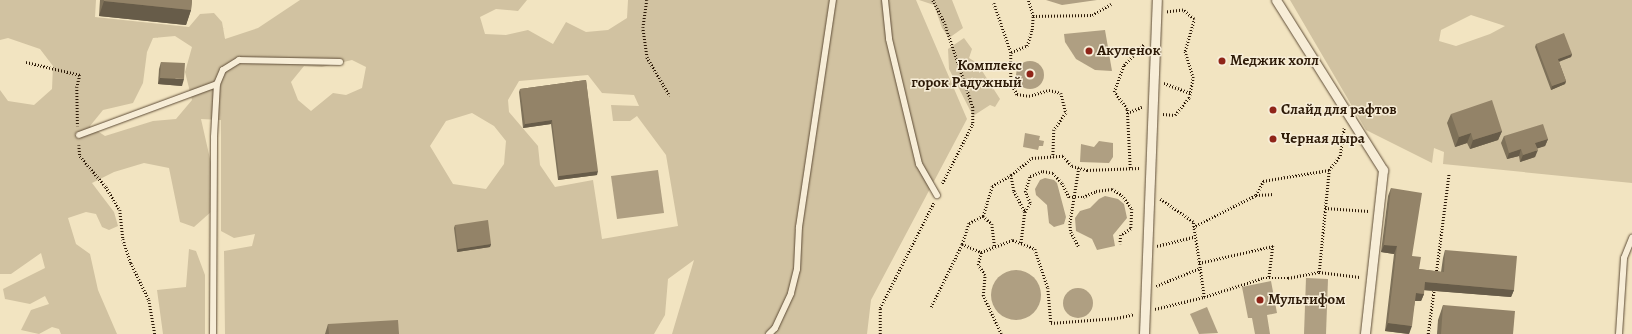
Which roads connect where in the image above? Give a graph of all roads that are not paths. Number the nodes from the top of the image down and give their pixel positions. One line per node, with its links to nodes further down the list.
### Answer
1 (833, 0): 11 (lane)
2 (885, 0): 8 (lane)
3 (1157, 0): 12 (street)
4 (1276, 0): 13 (street)
5 (340, 62): 6 (lane)
6 (218, 84): 7 (lane); 10 (lane)
7 (79, 135)
8 (937, 195)
9 (1632, 238): 14 (lane)
10 (213, 334)
11 (769, 334)
12 (1144, 334)
13 (1365, 334)
14 (1619, 334)

